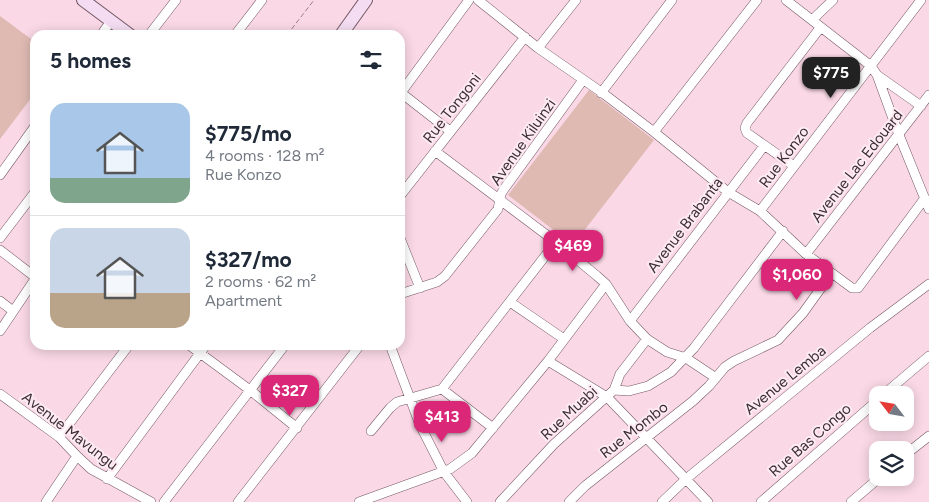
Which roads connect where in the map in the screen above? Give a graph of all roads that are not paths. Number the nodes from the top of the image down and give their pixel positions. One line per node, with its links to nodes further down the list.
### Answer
1 (176, 0): 18 (street)
2 (262, 0): 19 (street)
3 (366, 0): 20 (street)
4 (469, 0): 26 (street)
5 (576, 0): 22 (street)
6 (672, 0): 27 (street)
7 (757, 0): 32 (street)
8 (786, 0): 13 (street)
9 (833, 0): 13 (street)
10 (921, 0): 23 (street, Rue Konzo)
11 (86, 1): 14 (street)
12 (483, 2): 21 (street)
13 (812, 20): 15 (street)
14 (111, 21): 16 (street); 17 (street)
15 (820, 28): 23 (street); 35 (street)
16 (105, 30)
17 (123, 30)
18 (153, 30)
19 (239, 30)
20 (345, 30)
21 (525, 37): 22 (street); 31 (street, Rue Tongoni)
22 (538, 48): 25 (street)
23 (871, 66): 24 (street); 37 (street, Rue Konzo)
24 (878, 75): 30 (street); 34 (street)
25 (584, 80): 27 (street); 43 (street, Avenue Kiluinzi)
26 (405, 86)
27 (601, 92): 32 (street)
28 (929, 95): 30 (street, Avenue Lac Edouard)
29 (405, 97): 31 (street)
30 (921, 106): 34 (street, Avenue Lac Edouard)
31 (450, 131): 36 (street, Rue Tongoni)
32 (654, 132): 40 (street)
33 (30, 133): 38 (street)
34 (899, 134): 41 (street); 51 (street, Avenue Lac Edouard)
35 (764, 146): 37 (street); 40 (street, Avenue Brabanta)
36 (435, 151): 39 (street, Rue Tongoni); 43 (street)
37 (794, 166): 45 (street, Rue Konzo)
38 (0, 175)
39 (405, 190)
40 (728, 192): 45 (street); 62 (street, Avenue Brabanta)
41 (925, 198): 44 (street); 53 (street)
42 (30, 199): 47 (street)
43 (500, 199): 48 (street); 57 (street, Avenue Kiluinzi)
44 (929, 209)
45 (760, 212): 46 (street)
46 (783, 231): 51 (street); 74 (street)
47 (0, 238)
48 (556, 242): 54 (street); 60 (street)
49 (0, 250): 52 (street)
50 (405, 250): 57 (street)
51 (806, 254): 53 (street)
52 (30, 274)
53 (831, 274): 76 (street, Rue Mombo)
54 (606, 284): 62 (street); 64 (street)
55 (929, 284): 95 (street, Avenue Lemba)
56 (30, 286): 61 (street)
57 (420, 288): 58 (street, Avenue Kiluinzi)
58 (405, 292)
59 (0, 301): 61 (street)
60 (510, 302): 64 (street); 78 (street)
61 (13, 311): 63 (street)
62 (630, 321): 65 (street)
63 (0, 331)
64 (564, 339): 75 (street)
65 (647, 339): 74 (street); 80 (street, Rue Muabi)
66 (125, 350): 89 (street)
67 (196, 350): 72 (street)
68 (202, 350): 72 (street)
69 (281, 350): 79 (street)
70 (356, 350): 85 (street)
71 (392, 350): 82 (street)
72 (200, 353): 79 (street); 94 (street)
73 (929, 356): 77 (street)
74 (686, 358): 76 (street); 80 (street)
75 (548, 361): 83 (street); 86 (street)
76 (716, 378): 90 (street, Rue Mombo)
77 (894, 386)
78 (442, 388): 82 (street); 86 (street)
79 (250, 390): 85 (street); 99 (street)
80 (614, 390): 83 (street, Rue Muabi)
81 (0, 394): 89 (street, Avenue Mavungu)
82 (409, 397): 87 (street); 93 (street)
83 (606, 397): 90 (street); 103 (street, Rue Muabi)
84 (869, 408): 107 (street, Rue Bas Congo)
85 (297, 428): 100 (street)
86 (493, 428): 93 (street)
87 (371, 431)
88 (929, 436): 91 (street)
89 (59, 437): 92 (street, Avenue Mavungu)
90 (647, 438): 95 (street); 104 (street, Rue Mombo)
91 (914, 448)
92 (76, 456): 94 (street, Avenue Mavungu); 97 (street)
93 (444, 472): 101 (street); 102 (street)
94 (107, 479): 98 (street, Avenue Mavungu)
95 (686, 479): 105 (street, Avenue Lemba); 106 (street)
96 (870, 486): 108 (street)
97 (46, 502)
98 (150, 502)
99 (164, 502)
100 (238, 502)
101 (359, 502)
102 (467, 502)
103 (500, 502)
104 (569, 502)
105 (662, 502)
106 (708, 502)
107 (761, 502)
108 (851, 502)

